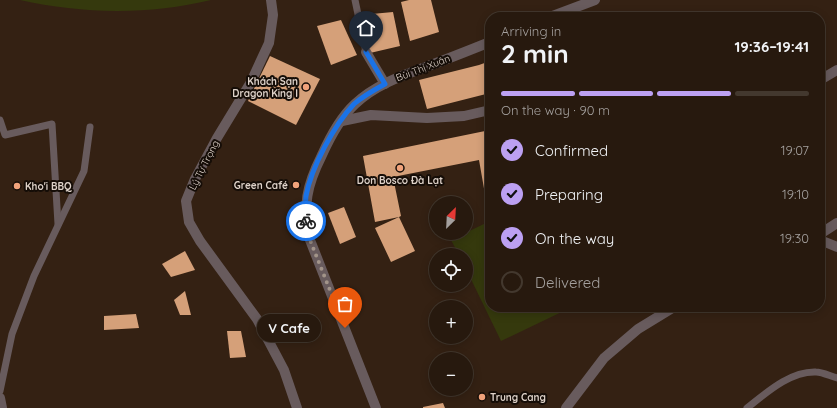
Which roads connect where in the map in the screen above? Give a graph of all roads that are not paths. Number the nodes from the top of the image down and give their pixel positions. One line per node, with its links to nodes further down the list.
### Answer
1 (271, 0): 24 (street, Lý Tự Trọng)
2 (355, 0): 6 (lane)
3 (595, 0): 4 (street)
4 (563, 12)
5 (485, 44): 9 (street, Bùi Thị Xuân)
6 (366, 52): 9 (street)
7 (837, 70): 8 (street)
8 (825, 77)
9 (385, 84): 12 (street, Bùi Thị Xuân)
10 (485, 111): 12 (street)
11 (0, 120): 15 (lane)
12 (342, 121): 25 (street, Bùi Thị Xuân)
13 (90, 127): 15 (lane)
14 (837, 223): 16 (street)
15 (58, 224): 21 (lane)
16 (825, 231)
17 (825, 242): 18 (street)
18 (837, 247)
19 (666, 312): 26 (street)
20 (837, 378): 27 (lane)
21 (0, 391)
22 (0, 398): 23 (street)
23 (2, 408)
24 (297, 408)
25 (376, 408)
26 (566, 408)
27 (747, 408)

